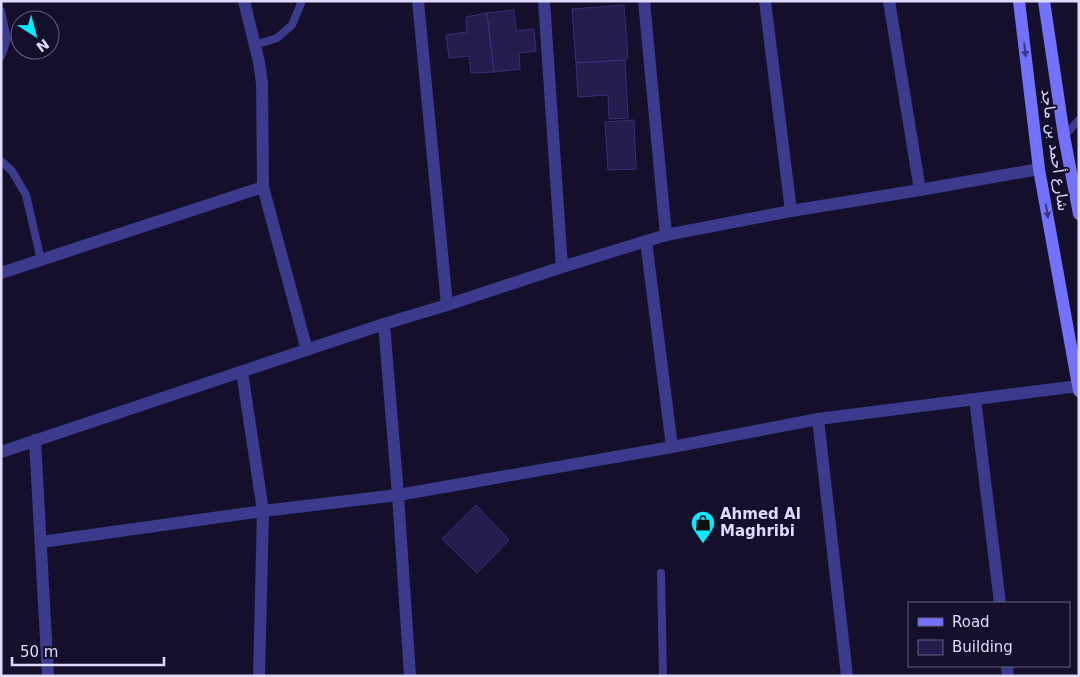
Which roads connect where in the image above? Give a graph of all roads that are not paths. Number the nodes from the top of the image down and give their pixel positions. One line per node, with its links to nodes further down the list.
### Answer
1 (244, 1): 11 (street)
2 (302, 1): 11 (lane)
3 (418, 1): 26 (street)
4 (544, 1): 24 (street)
5 (644, 1): 21 (street)
6 (765, 1): 19 (street)
7 (889, 1): 18 (street)
8 (1019, 1): 16 (main road, شارع أحمد بن ماجد, one-way to 16)
9 (1044, 1): 14 (main road, شارع أحمد بن ماجد)
10 (1, 11): 12 (lane)
11 (255, 45): 17 (street)
12 (1, 57)
13 (1079, 120): 14 (lane)
14 (1064, 136): 20 (main road, شارع أحمد بن ماجد)
15 (1, 161): 23 (lane)
16 (1039, 169): 18 (street); 30 (main road, شارع أحمد بن ماجد, one-way to 30)
17 (263, 187): 23 (street); 28 (street)
18 (920, 190): 19 (street)
19 (791, 211): 21 (street)
20 (1079, 214)
21 (666, 235): 22 (street)
22 (646, 241): 24 (street); 34 (street)
23 (40, 260): 25 (street)
24 (562, 267): 26 (street)
25 (1, 273)
26 (448, 305): 27 (street)
27 (384, 324): 28 (street); 36 (street)
28 (307, 350): 29 (street)
29 (242, 372): 33 (street); 37 (street)
30 (1078, 389): 31 (street)
31 (975, 399): 32 (street); 40 (street)
32 (818, 419): 34 (street); 45 (street)
33 (35, 440): 35 (street); 38 (street)
34 (672, 447): 36 (street)
35 (1, 452)
36 (398, 495): 37 (street); 43 (street)
37 (263, 510): 38 (street); 42 (street)
38 (42, 542): 41 (street)
39 (661, 573): 44 (lane)
40 (1000, 602)
41 (48, 676)
42 (259, 676)
43 (410, 676)
44 (664, 676)
45 (847, 676)

